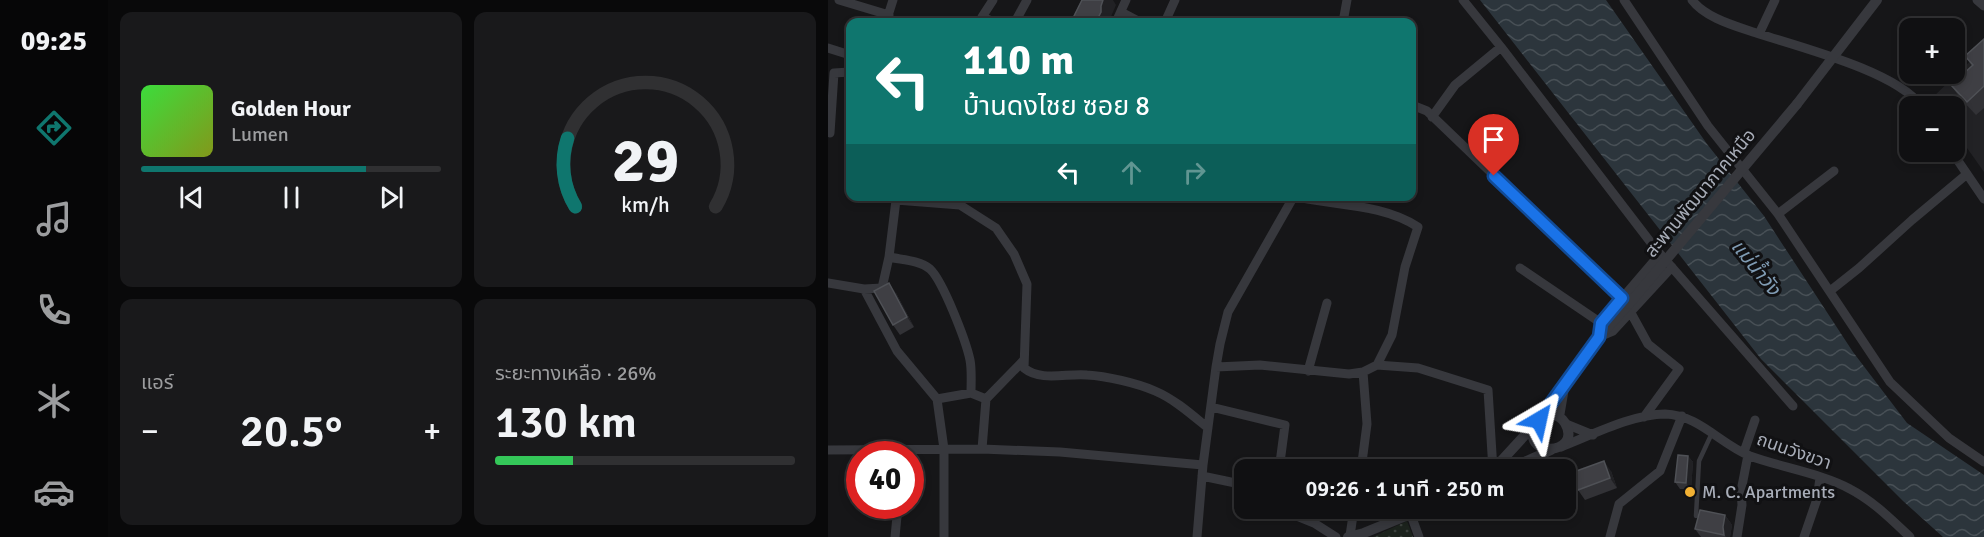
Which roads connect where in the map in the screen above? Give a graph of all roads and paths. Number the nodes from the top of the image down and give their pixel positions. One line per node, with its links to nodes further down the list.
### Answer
1 (839, 0): 16 (street)
2 (893, 0): 17 (street)
3 (993, 0): 18 (street)
4 (1027, 0): 19 (street)
5 (1126, 0): 15 (street)
6 (1175, 0): 22 (street)
7 (1347, 0): 23 (street)
8 (1463, 0): 25 (street)
9 (1624, 0): 42 (street)
10 (1692, 0): 24 (street)
11 (1775, 0): 24 (street)
12 (1877, 0): 28 (street, สะพานพัฒนาภาคเหนือ)
13 (1977, 0): 14 (street)
14 (1984, 6)
15 (1121, 12): 20 (street); 21 (street)
16 (884, 18)
17 (887, 18)
18 (982, 18)
19 (1017, 18)
20 (1118, 18)
21 (1132, 18)
22 (1167, 18)
23 (1346, 18)
24 (1759, 34): 28 (street)
25 (1501, 47): 32 (street); 43 (street)
26 (828, 48): 27 (street)
27 (846, 54)
28 (1833, 57): 30 (street); 51 (street, สะพานพัฒนาภาคเหนือ, bridge)
29 (846, 72): 33 (street)
30 (1911, 96)
31 (1416, 107): 32 (street)
32 (1432, 117): 51 (street)
33 (830, 133)
34 (1959, 162): 36 (street)
35 (1834, 171): 42 (street)
36 (1967, 174): 37 (street); 49 (street)
37 (1984, 199)
38 (896, 201): 44 (street)
39 (959, 201): 54 (street)
40 (1291, 201): 56 (street)
41 (1356, 201): 55 (street)
42 (1778, 214): 49 (street)
43 (1660, 254): 45 (street); 51 (street)
44 (889, 257): 48 (street); 60 (street)
45 (1672, 267): 51 (street); 63 (street)
46 (1520, 268): 52 (street)
47 (828, 283): 48 (street)
48 (864, 289): 61 (street)
49 (1830, 291): 85 (street)
50 (1327, 303): 57 (street)
51 (1627, 305): 52 (street); 53 (street, สะพานพัฒนาภาคเหนือ); 66 (street)
52 (1601, 323): 53 (street)
53 (1599, 337): 59 (street, สะพานพัฒนาภาคเหนือ)
54 (1023, 361): 62 (street); 70 (street)
55 (1377, 365): 58 (street); 82 (street)
56 (1216, 367): 57 (street); 64 (street)
57 (1308, 371): 58 (street)
58 (1364, 372): 81 (street)
59 (1564, 384): 67 (street, สะพานพัฒนาภาคเหนือ); 69 (street)
60 (971, 393): 61 (street); 62 (street)
61 (938, 399): 73 (street)
62 (986, 399): 74 (street)
63 (1793, 406)
64 (1210, 407): 70 (street); 80 (street)
65 (1682, 416): 66 (street, ถนนวังขวา); 71 (street, ถนนวังขวา); 104 (street)
66 (1644, 417): 72 (street, ถนนวังขวา)
67 (1539, 420): 69 (street); 75 (street); 83 (street, สะพานพัฒนาภาคเหนือ)
68 (1755, 420): 79 (street)
69 (1562, 421): 72 (street); 75 (street)
70 (1208, 428): 86 (street)
71 (1712, 433): 79 (street, ถนนวังขวา); 90 (lane)
72 (1593, 435): 75 (street)
73 (944, 449): 74 (street); 78 (street); 99 (street)
74 (982, 449): 86 (street)
75 (1555, 449): 84 (street)
76 (828, 450): 77 (street)
77 (846, 450)
78 (924, 450)
79 (1746, 454): 88 (street, ถนนวังขวา); 105 (street)
80 (1280, 459)
81 (1361, 459)
82 (1492, 459)
83 (1503, 459)
84 (1532, 459)
85 (1984, 462)
86 (1203, 465): 87 (street)
87 (1202, 476): 89 (street); 100 (street)
88 (1820, 478): 106 (street); 107 (street, ถนนวังขวา)
89 (1234, 483)
90 (1696, 516)
91 (897, 519): 98 (street)
92 (1304, 519): 97 (street)
93 (1312, 519): 97 (street)
94 (1352, 519): 102 (street)
95 (1401, 519): 102 (street)
96 (1412, 519): 103 (street)
97 (1314, 523): 101 (street)
98 (895, 537)
99 (944, 537)
100 (1197, 537)
101 (1336, 537)
102 (1349, 537)
103 (1419, 537)
104 (1610, 537)
105 (1737, 537)
106 (1804, 537)
107 (1910, 537)

